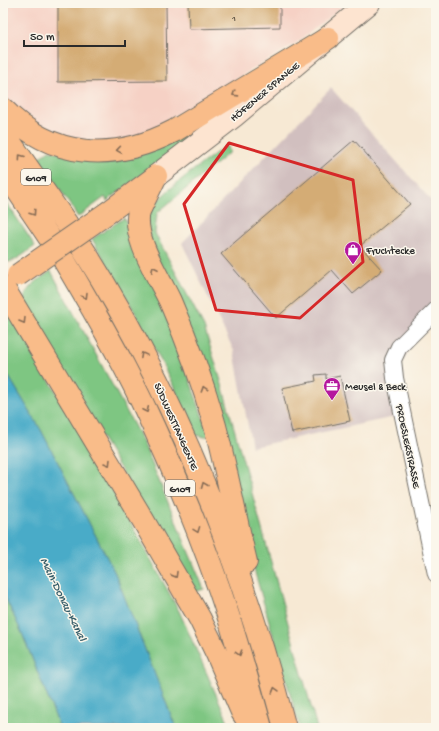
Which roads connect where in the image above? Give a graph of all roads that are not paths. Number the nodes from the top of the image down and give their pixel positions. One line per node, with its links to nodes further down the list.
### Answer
1 (369, 3): 2 (main road, HÖFENER SPANGE)
2 (328, 38): 3 (highway, one-way to 3); 6 (main road, HÖFENER SPANGE)
3 (3, 109)
4 (3, 132): 7 (highway, G109, one-way to 4)
5 (3, 169): 8 (highway, G109, one-way to 8)
6 (156, 176): 11 (highway, bridge); 14 (highway, one-way to 6)
7 (67, 224)
8 (49, 237)
9 (83, 249): 14 (highway, SÜDWESTTANGENTE / G109, one-way to 9)
10 (65, 262): 16 (highway, SÜDWESTTANGENTE / G109, one-way to 16)
11 (8, 283): 15 (highway, one-way to 15)
12 (436, 310): 13 (street, PROESLERSTRASSE)
13 (436, 574)
14 (256, 627): 17 (highway, SÜDWESTTANGENTE / G109, one-way to 14)
15 (252, 728)
16 (261, 728)
17 (285, 728)

